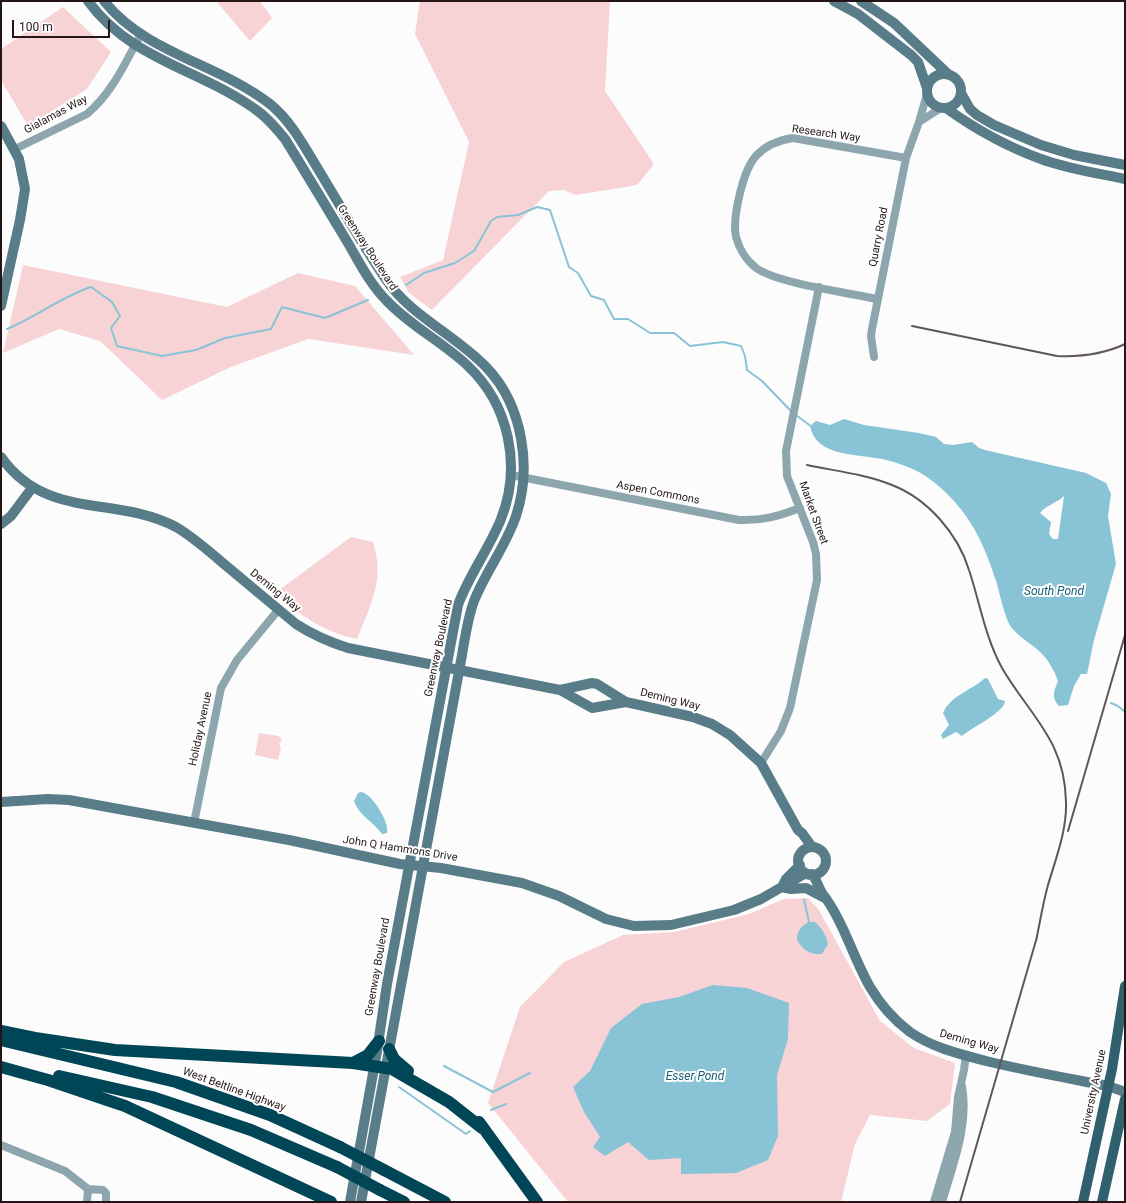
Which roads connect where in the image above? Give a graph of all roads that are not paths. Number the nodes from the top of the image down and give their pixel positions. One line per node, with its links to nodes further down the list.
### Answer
1 (88, 1): 6 (street, Greenway Boulevard)
2 (104, 1): 5 (street, Greenway Boulevard)
3 (834, 1): 8 (street)
4 (861, 1): 7 (street)
5 (141, 34): 6 (street, Gialamas Way); 23 (street, Greenway Boulevard)
6 (135, 46): 13 (street, Gialamas Way); 22 (street, Greenway Boulevard)
7 (949, 75): 8 (street); 9 (street)
8 (927, 91): 10 (street); 11 (street, Quarry Road)
9 (961, 93): 10 (street); 15 (street)
10 (944, 108): 11 (street); 16 (street)
11 (919, 122): 14 (street, Quarry Road)
12 (1, 126): 13 (street)
13 (15, 149): 19 (street)
14 (906, 158): 17 (street, Research Way); 18 (street, Quarry Road)
15 (1125, 165)
16 (1125, 179)
17 (819, 287): 18 (street, Research Way); 25 (street, Market Street)
18 (877, 299): 20 (street, Quarry Road)
19 (1, 306)
20 (874, 357)
21 (1, 457): 24 (street, Deming Way)
22 (511, 475): 23 (street, Aspen Commons); 28 (street, Greenway Boulevard)
23 (524, 477): 25 (street, Aspen Commons); 29 (street, Greenway Boulevard)
24 (32, 488): 26 (street); 27 (street, Deming Way)
25 (800, 508): 32 (street, Market Street)
26 (1, 524)
27 (279, 609): 28 (street, Deming Way); 34 (street, Holiday Avenue)
28 (446, 667): 29 (street, Deming Way); 38 (street, Greenway Boulevard)
29 (459, 670): 30 (street, Deming Way); 39 (street, Greenway Boulevard)
30 (560, 690): 31 (street, Deming Way); 31 (street, Deming Way)
31 (626, 702): 32 (street, Deming Way)
32 (761, 763): 35 (street, Deming Way)
33 (1, 802): 34 (street, John Q Hammons Drive)
34 (194, 823): 38 (street, John Q Hammons Drive)
35 (798, 830): 36 (street, Deming Way); 37 (street, Deming Way)
36 (812, 847): 37 (street); 41 (street)
37 (802, 852): 40 (street)
38 (409, 864): 39 (street, John Q Hammons Drive); 48 (street, Greenway Boulevard)
39 (423, 865): 43 (street, John Q Hammons Drive); 49 (street, Greenway Boulevard)
40 (800, 865): 42 (street); 43 (street, John Q Hammons Drive)
41 (823, 870): 42 (street); 44 (street, Deming Way)
42 (809, 874): 43 (street, John Q Hammons Drive); 44 (street, Deming Way)
43 (782, 887): 44 (street)
44 (828, 899): 50 (street, Deming Way)
45 (1125, 986): 57 (main road, University Avenue)
46 (1, 1031): 52 (highway)
47 (1, 1040): 69 (highway, West Beltline Highway, bridge)
48 (379, 1041): 52 (highway); 54 (street, Greenway Boulevard)
49 (389, 1049): 54 (street, Greenway Boulevard); 60 (highway)
50 (966, 1055): 55 (street); 57 (street, Deming Way)
51 (1, 1062): 68 (highway, bridge)
52 (353, 1063): 54 (highway)
53 (1, 1067): 65 (highway)
54 (380, 1067): 60 (highway); 66 (street, Greenway Boulevard); 67 (street, Greenway Boulevard)
55 (962, 1081): 71 (street); 72 (street)
56 (1125, 1083): 57 (street, Deming Way)
57 (1108, 1086): 58 (street, Deming Way); 73 (main road, University Avenue)
58 (1125, 1092)
59 (1125, 1099): 74 (main road)
60 (482, 1128): 70 (highway)
61 (1, 1145): 62 (street)
62 (88, 1189): 63 (street); 64 (street)
63 (86, 1202)
64 (106, 1202)
65 (331, 1202)
66 (350, 1202)
67 (361, 1202)
68 (404, 1202)
69 (445, 1202)
70 (537, 1202)
71 (934, 1202)
72 (942, 1202)
73 (1083, 1202)
74 (1102, 1202)

